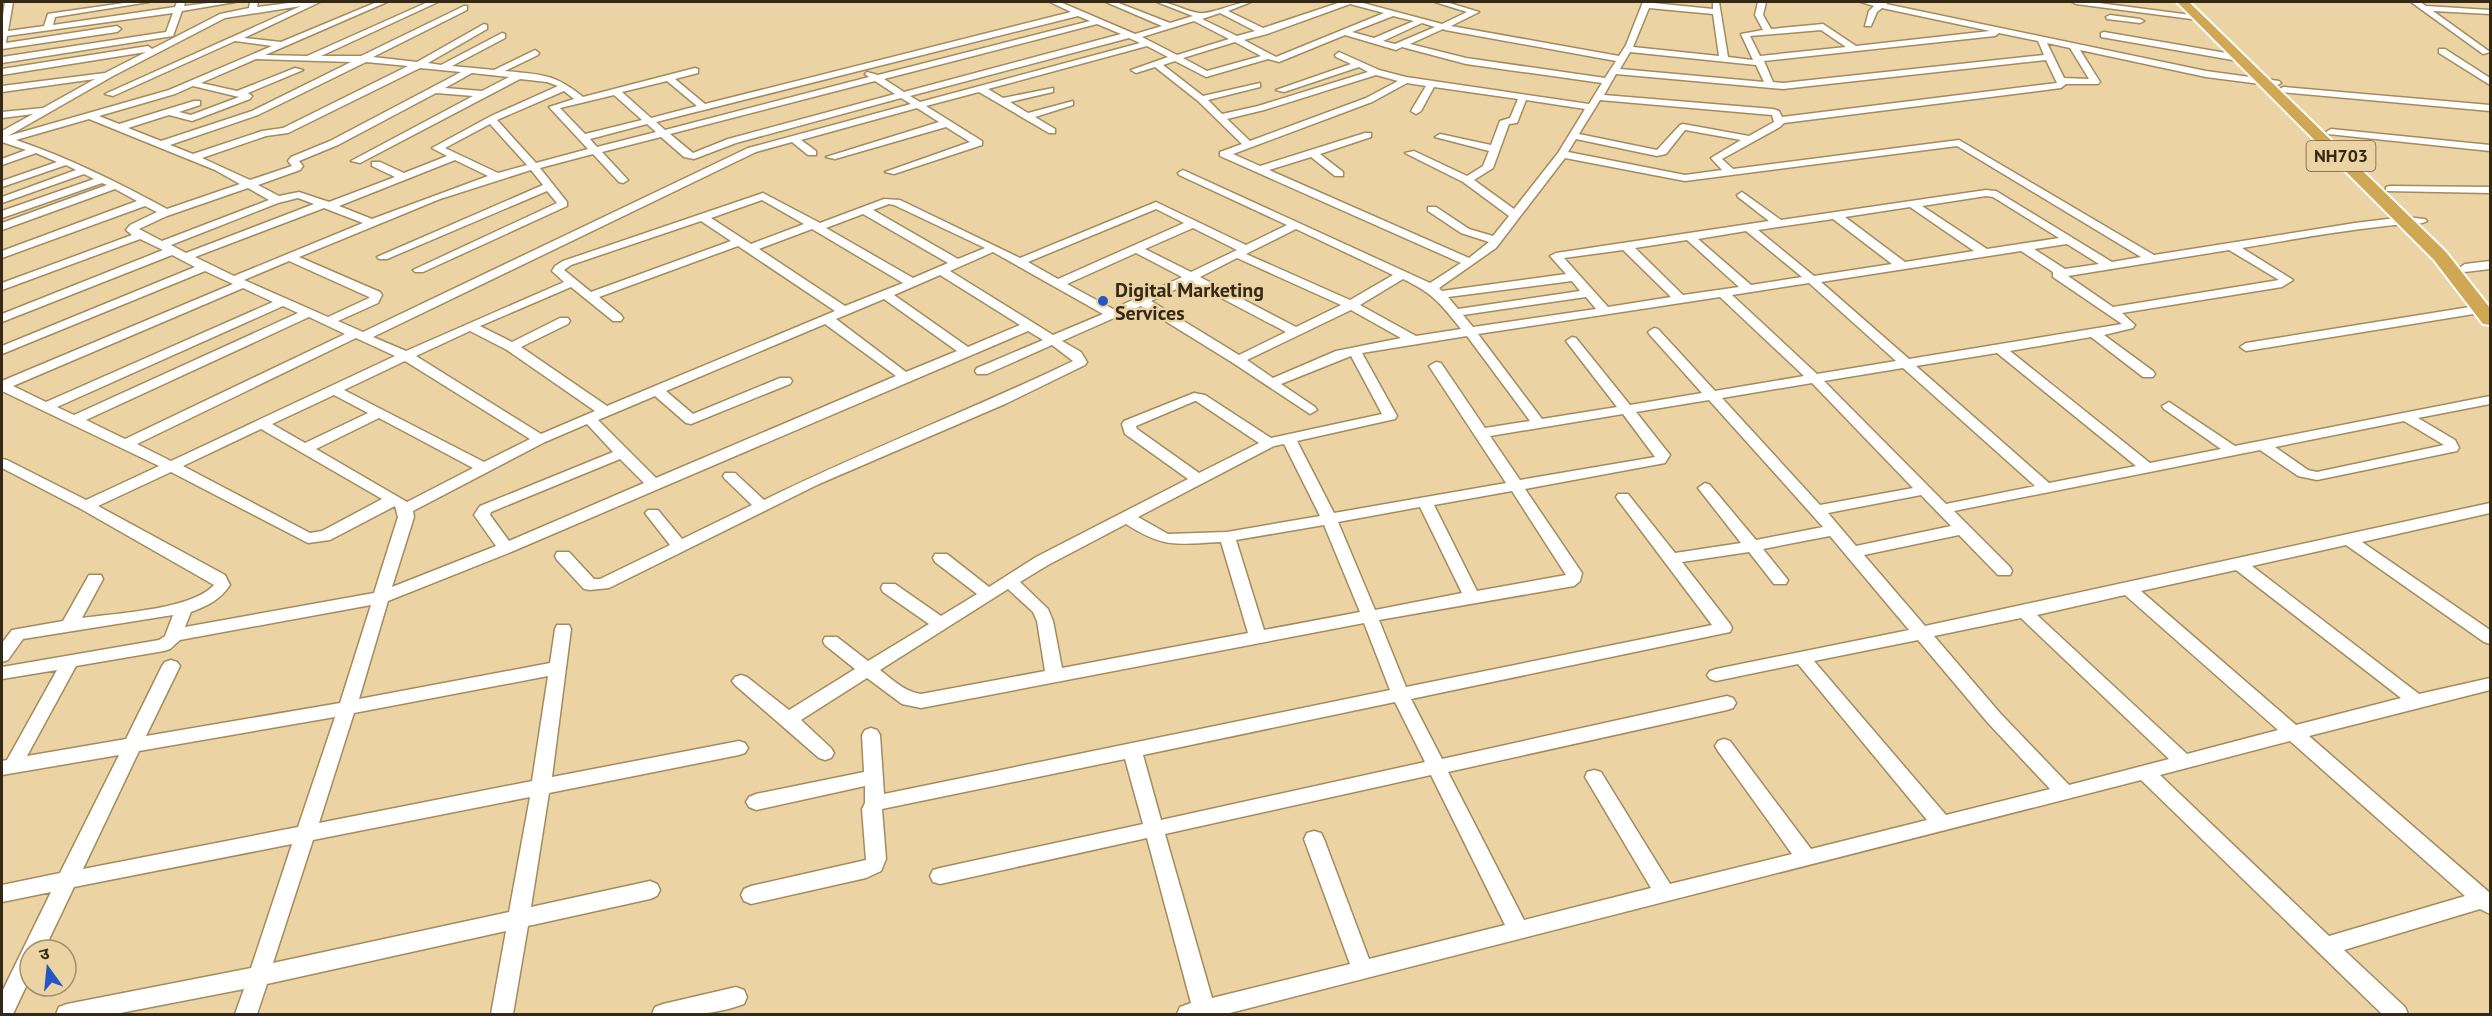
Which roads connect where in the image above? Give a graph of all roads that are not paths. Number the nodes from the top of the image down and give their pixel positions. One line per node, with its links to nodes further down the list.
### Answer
1 (9, 2): 60 (street)
2 (145, 2): 46 (street)
3 (231, 2): 25 (street)
4 (315, 2): 27 (street); 57 (street)
5 (383, 2): 64 (street)
6 (434, 2): 81 (street)
7 (1070, 2): 22 (street)
8 (1110, 2): 45 (street)
9 (1161, 2): 35 (street)
10 (1212, 2): 29 (street)
11 (1246, 2): 29 (street)
12 (1347, 2): 51 (street)
13 (1352, 2): 33 (street)
14 (1439, 2): 48 (street)
15 (1715, 2): 30 (street)
16 (1762, 2): 50 (street)
17 (1865, 2): 24 (street)
18 (2076, 2): 44 (street)
19 (2183, 2): 44 (highway, NH703)
20 (2194, 2): 112 (highway, NH703)
21 (2415, 2): 28 (street)
22 (1057, 3): 32 (street)
23 (1646, 3): 30 (street); 70 (street)
24 (1882, 3): 43 (street); 52 (street)
25 (179, 5): 37 (street); 41 (street)
26 (462, 5): 38 (street); 83 (street)
27 (254, 6): 34 (street)
28 (2424, 8): 31 (street); 73 (street)
29 (1224, 9): 35 (street); 51 (street)
30 (1717, 12): 85 (street)
31 (2490, 12)
32 (1079, 13): 39 (street); 92 (street)
33 (1392, 13): 40 (street); 53 (street)
34 (223, 16): 41 (street); 68 (street)
35 (1197, 17): 45 (street); 59 (street)
36 (2110, 17): 42 (street)
37 (118, 18): 46 (street); 49 (street)
38 (468, 18)
39 (1098, 21): 56 (street); 103 (street)
40 (1421, 21): 48 (street); 61 (street)
41 (185, 22): 62 (street)
42 (2150, 22)
43 (1868, 24)
44 (2199, 25): 82 (highway, NH703)
45 (1170, 26): 56 (street)
46 (48, 27): 60 (street)
47 (484, 27): 88 (street)
48 (1445, 27): 65 (street); 84 (street)
49 (117, 29): 60 (street); 62 (street)
50 (1768, 31): 69 (street); 87 (street)
51 (1264, 32): 59 (street)
52 (2007, 32): 58 (street); 69 (street)
53 (1346, 33): 61 (street); 77 (street)
54 (2104, 34): 82 (street)
55 (502, 36): 91 (street)
56 (1132, 36): 63 (street); 123 (street)
57 (235, 39): 64 (street); 120 (street)
58 (2041, 39): 67 (street); 79 (street)
59 (1237, 40): 66 (street); 78 (street)
60 (2, 41)
61 (1375, 41): 65 (street)
62 (113, 43): 75 (street); 86 (street)
63 (1148, 43): 78 (street); 114 (street)
64 (281, 45): 80 (street)
65 (1403, 45): 102 (street)
66 (1248, 46): 72 (street); 77 (street)
67 (2073, 46): 106 (street); 112 (street)
68 (163, 47): 75 (street); 99 (street)
69 (1855, 48): 87 (street)
70 (1627, 49): 84 (street); 85 (street)
71 (2442, 51): 107 (street)
72 (1229, 52)
73 (2486, 52)
74 (535, 53): 100 (street)
75 (109, 55): 97 (street)
76 (1339, 55): 90 (street)
77 (1269, 56): 78 (street)
78 (1179, 57): 89 (street)
79 (2047, 57): 106 (street); 111 (street)
80 (254, 58): 81 (street); 108 (street)
81 (308, 58): 83 (street)
82 (2238, 58): 112 (highway, NH703)
83 (366, 59): 88 (street); 158 (street)
84 (1620, 59): 102 (street)
85 (1724, 59): 87 (street)
86 (2, 60)
87 (1760, 61): 111 (street)
88 (418, 64): 91 (street); 168 (street)
89 (1155, 64): 94 (street); 127 (street)
90 (1360, 64): 98 (street); 118 (street)
91 (442, 67): 95 (street)
92 (860, 67): 103 (street); 132 (street)
93 (298, 70): 121 (street)
94 (1136, 70)
95 (470, 71): 100 (street); 116 (street)
96 (694, 71): 104 (street)
97 (2, 72)
98 (1376, 72): 105 (street); 141 (street)
99 (110, 74): 115 (street); 133 (street)
100 (493, 74): 101 (street)
101 (518, 76): 113 (street); 122 (street)
102 (1610, 76): 111 (street); 124 (street)
103 (875, 77): 123 (street); 149 (street)
104 (669, 78): 119 (street); 132 (street)
105 (1406, 80): 109 (street); 159 (street)
106 (2061, 81): 145 (street)
107 (2490, 82)
108 (194, 84): 121 (street); 140 (street)
109 (1431, 84): 125 (street); 136 (street)
110 (1257, 85): 127 (street)
111 (1770, 85)
112 (2274, 85): 135 (street); 150 (highway, NH703); 206 (highway, NH703)
113 (565, 87): 126 (street); 143 (street)
114 (979, 88): 128 (street); 131 (street)
115 (2, 90)
116 (435, 90): 122 (street); 189 (street)
117 (1050, 90): 128 (street)
118 (1281, 90)
119 (615, 91): 126 (street); 144 (street)
120 (110, 94)
121 (238, 94): 137 (street)
122 (484, 94): 171 (street)
123 (902, 94): 131 (street); 149 (street)
124 (1598, 97): 134 (street); 145 (street)
125 (1523, 98): 134 (street); 161 (street)
126 (580, 99): 155 (street)
127 (1201, 99): 141 (street)
128 (1003, 101): 139 (street)
129 (197, 103): 137 (street)
130 (1070, 103): 139 (street)
131 (917, 104): 146 (street); 156 (street)
132 (703, 107): 144 (street)
133 (51, 108): 138 (street); 142 (street)
134 (1591, 108): 152 (street)
135 (2490, 108)
136 (1416, 111)
137 (170, 112): 147 (street)
138 (2, 115)
139 (1027, 116): 148 (street)
140 (87, 117): 142 (street); 147 (street); 154 (street)
141 (1222, 117): 159 (street)
142 (32, 118): 154 (street)
143 (491, 120): 169 (street); 175 (street)
144 (649, 121): 149 (street); 155 (street)
145 (1778, 121): 157 (street)
146 (947, 123): 170 (street); 178 (street)
147 (120, 128): 158 (street)
148 (1052, 131)
149 (663, 132): 163 (street)
150 (2331, 132): 160 (street); 191 (highway, NH703)
151 (1368, 135): 165 (street)
152 (1574, 136): 157 (street); 167 (street)
153 (1440, 137): 161 (street)
154 (3, 138): 162 (street)
155 (582, 138): 163 (street)
156 (793, 138): 164 (street); 282 (street)
157 (1750, 139): 179 (street)
158 (162, 144): 168 (street)
159 (1248, 144): 176 (street)
160 (2490, 148)
161 (1497, 149): 186 (street)
162 (36, 150): 172 (street); 173 (street)
163 (593, 150): 175 (street); 185 (street)
164 (812, 153)
165 (1313, 153): 176 (street); 181 (street)
166 (1410, 153): 186 (street)
167 (1562, 154): 179 (street); 203 (street)
168 (194, 157): 189 (street)
169 (454, 157): 182 (street); 183 (street)
170 (831, 157)
171 (356, 161)
172 (2, 162)
173 (66, 162): 177 (street); 187 (street)
174 (376, 164): 183 (street)
175 (532, 165): 182 (street); 190 (street)
176 (1259, 170): 235 (street)
177 (83, 171): 184 (street); 194 (street)
178 (890, 172)
179 (1731, 172): 233 (street)
180 (1183, 173): 212 (street)
181 (1339, 174)
182 (497, 176): 208 (street)
183 (404, 177): 198 (street)
184 (104, 179): 188 (street); 202 (street)
185 (623, 180)
186 (1467, 180): 203 (street)
187 (2, 184)
188 (117, 185): 196 (street); 213 (street)
189 (248, 185): 195 (street); 201 (street)
190 (550, 186): 232 (street); 242 (street)
191 (2390, 189): 192 (street); 207 (highway, NH703)
192 (2490, 190)
193 (1742, 195): 210 (street)
194 (2, 200)
195 (276, 200): 198 (street); 223 (street)
196 (146, 202): 201 (street); 229 (street)
197 (1912, 204): 204 (street); 217 (street); 228 (street)
198 (327, 205): 208 (street); 230 (street)
199 (1432, 209): 219 (street)
200 (864, 210): 211 (street); 225 (street); 236 (street)
201 (164, 213): 215 (street)
202 (2, 215)
203 (1515, 215): 219 (street)
204 (1835, 215): 210 (street); 239 (street)
205 (701, 216): 211 (street); 218 (street); 250 (street)
206 (2404, 219): 207 (street); 221 (street); 264 (highway, NH703)
207 (2421, 221): 241 (highway, NH703)
208 (372, 223): 231 (street)
209 (1194, 223): 226 (street); 227 (street); 234 (street)
210 (1778, 223): 214 (street)
211 (817, 226): 224 (street); 251 (street)
212 (1294, 226): 227 (street); 245 (street)
213 (2, 227)
214 (1749, 228): 216 (street); 248 (street)
215 (141, 235): 223 (street); 253 (street)
216 (1689, 236): 220 (street); 254 (street)
217 (2069, 240): 222 (street); 237 (street)
218 (738, 242): 224 (street); 259 (street)
219 (1496, 242): 235 (street)
220 (1625, 245): 247 (street); 260 (street)
221 (2229, 245): 233 (street); 266 (street)
222 (2023, 247): 228 (street); 244 (street)
223 (166, 248): 230 (street); 271 (street)
224 (750, 249): 265 (street)
225 (994, 249): 234 (street); 236 (street)
226 (1137, 249): 246 (street); 252 (street)
227 (1242, 252): 246 (street); 263 (street)
228 (1985, 253): 239 (street)
229 (2, 255)
230 (185, 257): 240 (street)
231 (289, 257): 249 (street); 275 (street)
232 (383, 257)
233 (2151, 258): 237 (street)
234 (1019, 261): 252 (street)
235 (1470, 263): 255 (street)
236 (958, 264): 243 (street)
237 (2109, 265): 244 (street)
238 (2490, 265): 241 (street)
239 (1903, 266): 248 (street)
240 (205, 267): 249 (street); 289 (street)
241 (2465, 268): 264 (highway, NH703)
242 (419, 270)
243 (942, 271): 251 (street); 276 (street)
244 (2061, 272): 266 (street)
245 (1403, 274): 255 (street); 263 (street)
246 (1191, 277): 261 (street); 278 (street)
247 (1572, 277): 255 (street); 256 (street)
248 (1812, 280): 254 (street); 294 (street)
249 (238, 282): 262 (street); 302 (street)
250 (573, 282): 259 (street); 277 (street)
251 (912, 283): 258 (street)
252 (1059, 284): 270 (street)
253 (2, 287)
254 (1748, 289): 257 (street)
255 (1435, 292): 269 (street)
256 (1588, 293): 267 (street); 269 (street)
257 (1723, 293): 260 (street); 299 (street)
258 (885, 294): 265 (street); 291 (street)
259 (591, 296): 272 (street)
260 (1681, 300): 267 (street)
261 (1142, 301): 270 (street); 293 (street)
262 (282, 302): 268 (street); 307 (street)
263 (1351, 305): 278 (street); 284 (street)
264 (2488, 309): 287 (street)
265 (844, 311): 273 (street)
266 (2111, 311): 281 (street)
267 (1606, 312): 279 (street)
268 (308, 313): 275 (street); 315 (street)
269 (1454, 313): 279 (street)
270 (1112, 314): 283 (street)
271 (2, 318)
272 (617, 318)
273 (827, 319): 298 (street); 304 (street)
274 (564, 321): 286 (street)
275 (327, 322): 282 (street)
276 (1031, 325): 283 (street); 291 (street)
277 (470, 326): 286 (street); 292 (street)
278 (1296, 332): 293 (street)
279 (1470, 332): 284 (street); 317 (street)
280 (1654, 332): 305 (street)
281 (2093, 333): 288 (street); 297 (street)
282 (361, 335): 292 (street); 322 (street)
283 (1053, 340): 296 (street); 342 (street)
284 (1413, 340): 290 (street)
285 (1572, 341): 310 (street)
286 (512, 347): 311 (street)
287 (2246, 347)
288 (2000, 349): 294 (street); 330 (street)
289 (2, 350)
290 (1354, 350): 301 (street); 319 (street)
291 (967, 352): 298 (street)
292 (406, 356): 303 (street); 320 (street)
293 (1238, 360): 301 (street)
294 (1907, 364): 299 (street); 336 (street)
295 (1436, 366): 318 (street)
296 (982, 371)
297 (2148, 374)
298 (905, 377): 333 (street)
299 (1815, 379): 305 (street); 337 (street)
300 (785, 381): 304 (street)
301 (1272, 383): 309 (street)
302 (2, 386): 307 (street)
303 (334, 390): 312 (street); 316 (street)
304 (657, 390): 311 (street)
305 (1712, 396): 310 (street); 345 (street)
306 (2490, 400): 313 (street)
307 (47, 406): 315 (street)
308 (2169, 406): 325 (street)
309 (1310, 410)
310 (1626, 410): 317 (street); 334 (street)
311 (606, 412): 314 (street)
312 (380, 413): 324 (street); 329 (street)
313 (2406, 417): 323 (street); 323 (street)
314 (589, 419): 320 (street); 326 (street)
315 (75, 420): 322 (street)
316 (262, 424): 324 (street); 328 (street)
317 (1539, 424): 318 (street)
318 (1482, 433): 334 (street)
319 (1288, 438): 321 (street); 348 (street)
320 (540, 439): 329 (street)
321 (1269, 443): 332 (street); 332 (street)
322 (124, 445): 328 (street)
323 (2262, 445): 325 (street)
324 (306, 448): 340 (street)
325 (2231, 450): 330 (street)
326 (623, 453): 333 (street); 355 (street)
327 (2, 464): 341 (street)
328 (171, 466): 340 (street); 341 (street)
329 (483, 467): 340 (street)
330 (2147, 468): 336 (street)
331 (730, 476): 342 (street)
332 (1198, 479): 347 (street)
333 (654, 485): 355 (street)
334 (1518, 487): 339 (street); 369 (street)
335 (1705, 488): 353 (street)
336 (2048, 489): 344 (street)
337 (1925, 490): 344 (street); 345 (street)
338 (1623, 498): 359 (street)
339 (1425, 502): 348 (street); 369 (street)
340 (399, 504): 368 (street)
341 (87, 506): 370 (street)
342 (762, 506): 354 (street)
343 (2490, 508): 352 (street)
344 (1943, 509): 349 (street)
345 (1817, 510): 350 (street)
346 (653, 513): 354 (street)
347 (1125, 516): 351 (street); 364 (street)
348 (1329, 518): 351 (street); 372 (street)
349 (1963, 529): 356 (street); 361 (street)
350 (1834, 530): 353 (street); 356 (street)
351 (1227, 537): 378 (street)
352 (2349, 540): 360 (street); 379 (street)
353 (1753, 546): 359 (street); 363 (street)
354 (680, 547): 357 (street)
355 (506, 548): 368 (street)
356 (1851, 552): 376 (street)
357 (563, 556)
358 (941, 558): 367 (street)
359 (1669, 559): 392 (street)
360 (2240, 565): 366 (street); 393 (street)
361 (2004, 571)
362 (95, 579): 374 (street)
363 (1780, 580)
364 (1009, 581): 367 (street); 389 (street)
365 (889, 588): 373 (street)
366 (2128, 589): 371 (street); 397 (street)
367 (988, 594): 373 (street)
368 (382, 597): 377 (street); 395 (street)
369 (1472, 597): 372 (street)
370 (184, 608): 374 (street); 377 (street)
371 (2024, 612): 376 (street); 404 (street)
372 (1368, 617): 378 (street); 392 (street)
373 (940, 623): 386 (street)
374 (69, 626): 381 (street)
375 (563, 629): 385 (street)
376 (1921, 633): 382 (street); 411 (street)
377 (174, 635): 383 (street)
378 (1258, 638): 389 (street)
379 (2490, 638)
380 (831, 641): 386 (street)
381 (2, 656)
382 (1802, 658): 388 (street); 414 (street)
383 (70, 662): 387 (street); 405 (street)
384 (171, 666): 399 (street)
385 (556, 668): 395 (street); 410 (street)
386 (866, 670): 389 (street); 396 (street)
387 (2, 673)
388 (1716, 675)
389 (1055, 677)
390 (741, 681): 396 (street)
391 (2490, 684): 393 (street)
392 (1401, 696): 402 (street); 406 (street)
393 (2416, 701): 397 (street)
394 (1727, 703): 406 (street)
395 (347, 708): 399 (street); 416 (street)
396 (788, 719): 403 (street)
397 (2293, 733): 404 (street); 425 (street)
398 (871, 735): 408 (street)
399 (132, 746): 405 (street); 420 (street)
400 (1724, 746): 418 (street)
401 (739, 748): 410 (street)
402 (1132, 750): 413 (street); 415 (street)
403 (825, 753)
404 (2184, 762): 407 (street)
405 (7, 767)
406 (1437, 768): 415 (street); 427 (street)
407 (2144, 772): 411 (street); 429 (street)
408 (874, 777): 412 (street); 413 (street)
409 (1594, 777): 423 (street)
410 (542, 787): 416 (street); 426 (street)
411 (2065, 793): 414 (street)
412 (756, 802)
413 (875, 803): 424 (street)
414 (1942, 824): 418 (street)
415 (1153, 829): 419 (street); 434 (street)
416 (306, 833): 420 (street); 431 (street)
417 (1314, 838): 430 (street)
418 (1806, 858): 423 (street)
419 (940, 876)
420 (69, 879): 422 (street); 428 (street)
421 (650, 890): 426 (street)
422 (2, 893)
423 (1665, 893): 427 (street)
424 (751, 895)
425 (2487, 902): 429 (street)
426 (519, 917): 431 (street); 438 (street)
427 (1518, 930): 430 (street)
428 (39, 938)
429 (2326, 946): 440 (street)
430 (1363, 970): 434 (street)
431 (259, 976): 436 (street); 437 (street)
432 (18, 981): 435 (street)
433 (736, 997): 439 (street)
434 (1196, 1012)
435 (2, 1014)
436 (67, 1014)
437 (246, 1014)
438 (502, 1014)
439 (663, 1014)
440 (2397, 1014)

